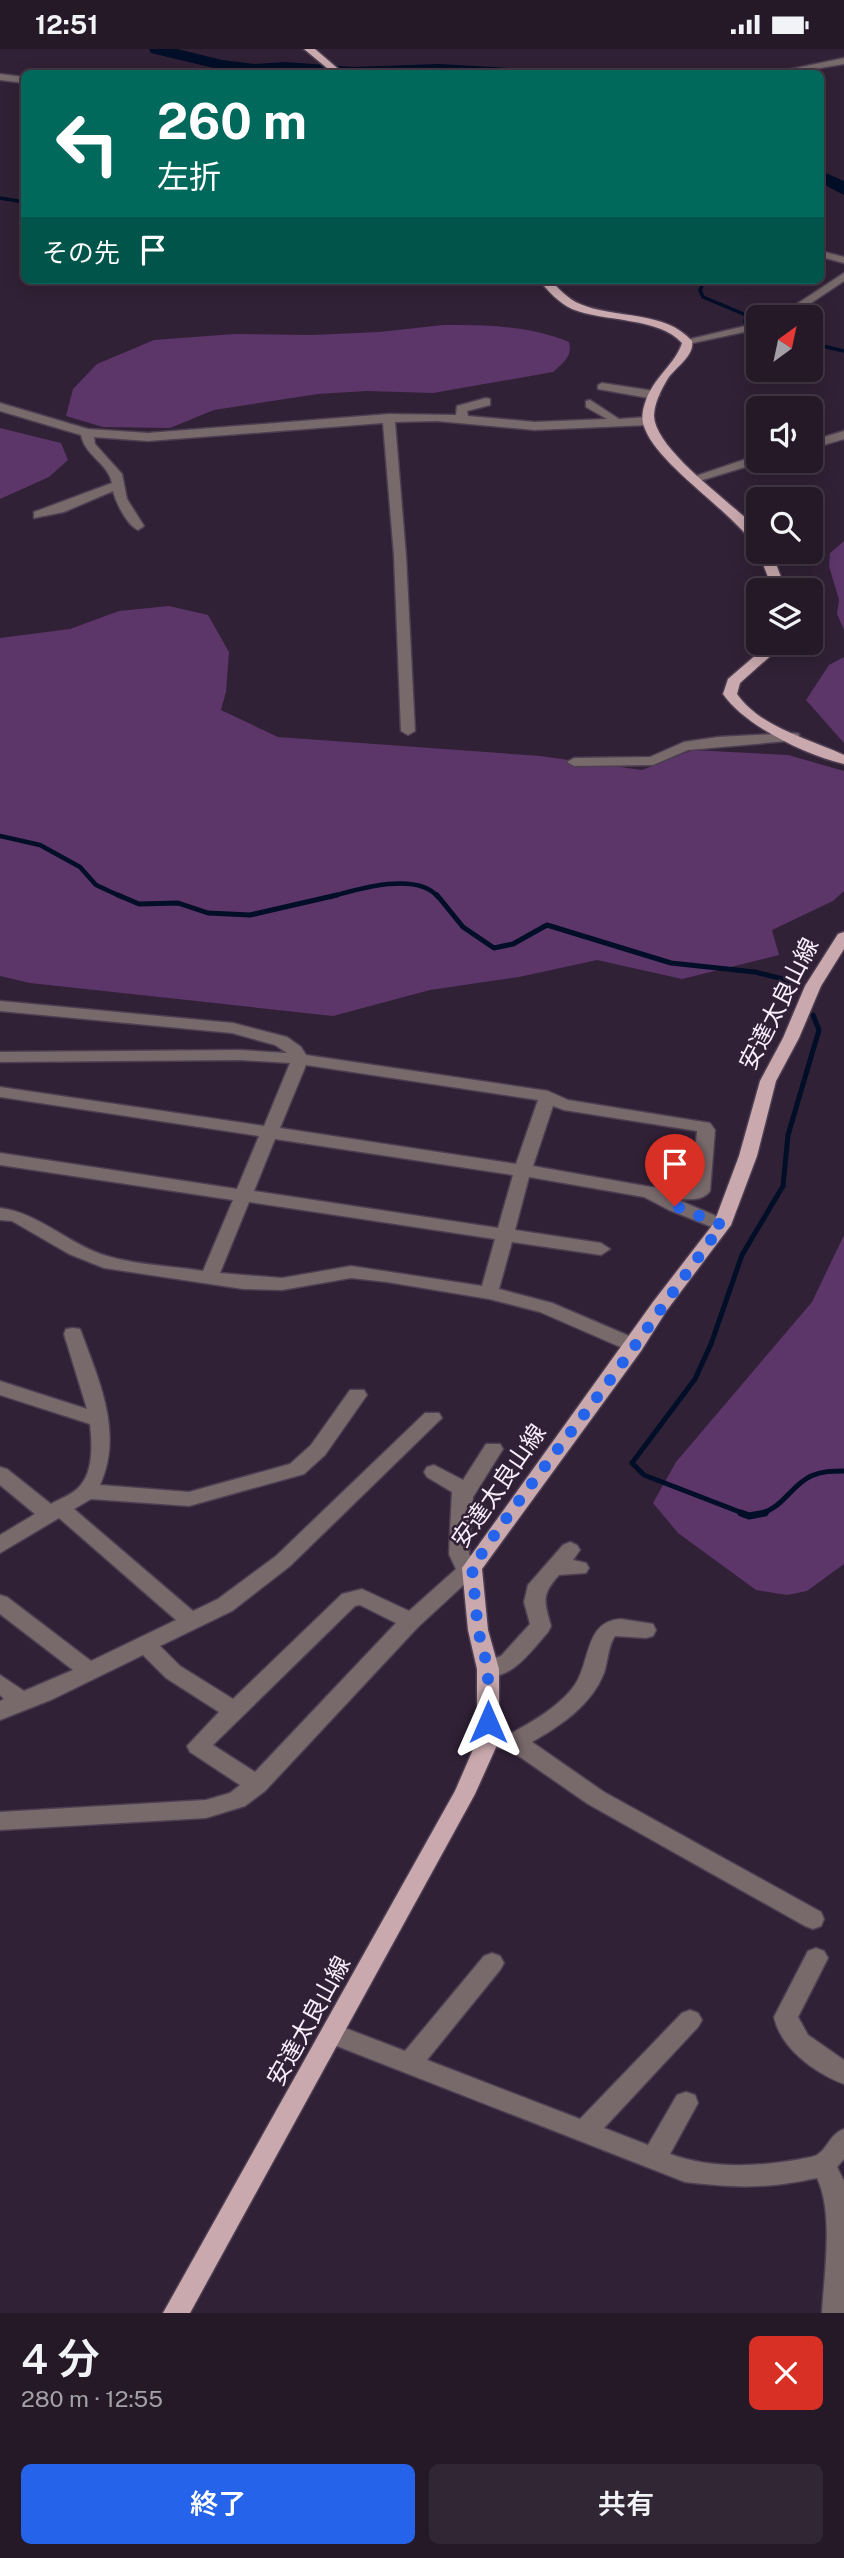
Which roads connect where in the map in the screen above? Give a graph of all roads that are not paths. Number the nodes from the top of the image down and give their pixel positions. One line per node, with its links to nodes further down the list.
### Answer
1 (309, 49): 3 (main road)
2 (844, 61): 4 (street)
3 (334, 70)
4 (794, 70)
5 (0, 78): 6 (street)
6 (21, 80)
7 (824, 255): 8 (street)
8 (844, 260)
9 (844, 276): 11 (street)
10 (549, 284): 13 (main road)
11 (800, 305)
12 (746, 329): 13 (street)
13 (688, 341): 15 (main road)
14 (602, 387): 15 (street)
15 (654, 395): 21 (main road)
16 (486, 402): 20 (street)
17 (590, 404): 22 (street)
18 (0, 407): 23 (street)
19 (389, 418): 20 (street); 23 (street); 33 (street)
20 (461, 419): 22 (street)
21 (648, 421): 22 (street); 27 (main road)
22 (615, 423)
23 (88, 433): 28 (street)
24 (844, 435): 25 (street)
25 (823, 441)
26 (746, 463): 27 (street)
27 (696, 478): 30 (main road)
28 (118, 485): 29 (street); 31 (street)
29 (38, 515)
30 (746, 525)
31 (138, 526)
32 (764, 655): 34 (main road)
33 (408, 731)
34 (794, 737): 35 (main road); 36 (street)
35 (844, 760)
36 (574, 762)
37 (844, 937): 49 (main road, 安達太良山線)
38 (0, 1006): 40 (street)
39 (0, 1057): 40 (street)
40 (300, 1059): 42 (street); 43 (street)
41 (0, 1092): 43 (street)
42 (548, 1096): 45 (street); 46 (street)
43 (268, 1132): 45 (street); 47 (street)
44 (0, 1159): 47 (street)
45 (523, 1169): 46 (street); 50 (street)
46 (649, 1192): 49 (street)
47 (241, 1195): 50 (street); 52 (street)
48 (0, 1214): 52 (street)
49 (722, 1225): 55 (main road, 安達太良山線)
50 (505, 1235): 51 (street); 53 (street)
51 (601, 1249)
52 (209, 1278): 53 (street)
53 (489, 1293): 55 (street)
54 (73, 1334): 59 (street)
55 (634, 1346): 68 (main road, 安達太良山線)
56 (0, 1388): 59 (street)
57 (357, 1395): 63 (street)
58 (432, 1418): 70 (street)
59 (97, 1419): 63 (street)
60 (493, 1449): 64 (street)
61 (434, 1472): 64 (street)
62 (0, 1474): 65 (street)
63 (88, 1492): 65 (street)
64 (463, 1496): 68 (street)
65 (55, 1511): 66 (street); 70 (street)
66 (0, 1545)
67 (575, 1559): 74 (street)
68 (472, 1568): 71 (street); 74 (main road, 安達太良山線)
69 (0, 1603): 75 (street)
70 (191, 1621): 73 (street)
71 (411, 1621): 79 (street); 82 (street)
72 (646, 1630): 81 (street)
73 (145, 1644): 75 (street); 79 (street)
74 (488, 1669): 80 (main road, 安達太良山線)
75 (88, 1670): 77 (street)
76 (0, 1683): 77 (street)
77 (21, 1700): 78 (street)
78 (0, 1711)
79 (235, 1711): 82 (street)
80 (487, 1738): 81 (street); 88 (main road, 安達太良山線)
81 (515, 1742): 84 (street)
82 (257, 1785): 83 (street)
83 (0, 1821)
84 (813, 1919)
85 (816, 1958): 90 (street)
86 (492, 1963): 89 (street)
87 (690, 2020): 92 (street)
88 (332, 2034): 89 (street); 97 (main road, 安達太良山線)
89 (408, 2065): 92 (street)
90 (844, 2073)
91 (686, 2103): 94 (street)
92 (584, 2132): 94 (street)
93 (844, 2140): 95 (street)
94 (653, 2159): 95 (street)
95 (824, 2165): 96 (street)
96 (841, 2221): 98 (street)
97 (176, 2313)
98 (835, 2313)

